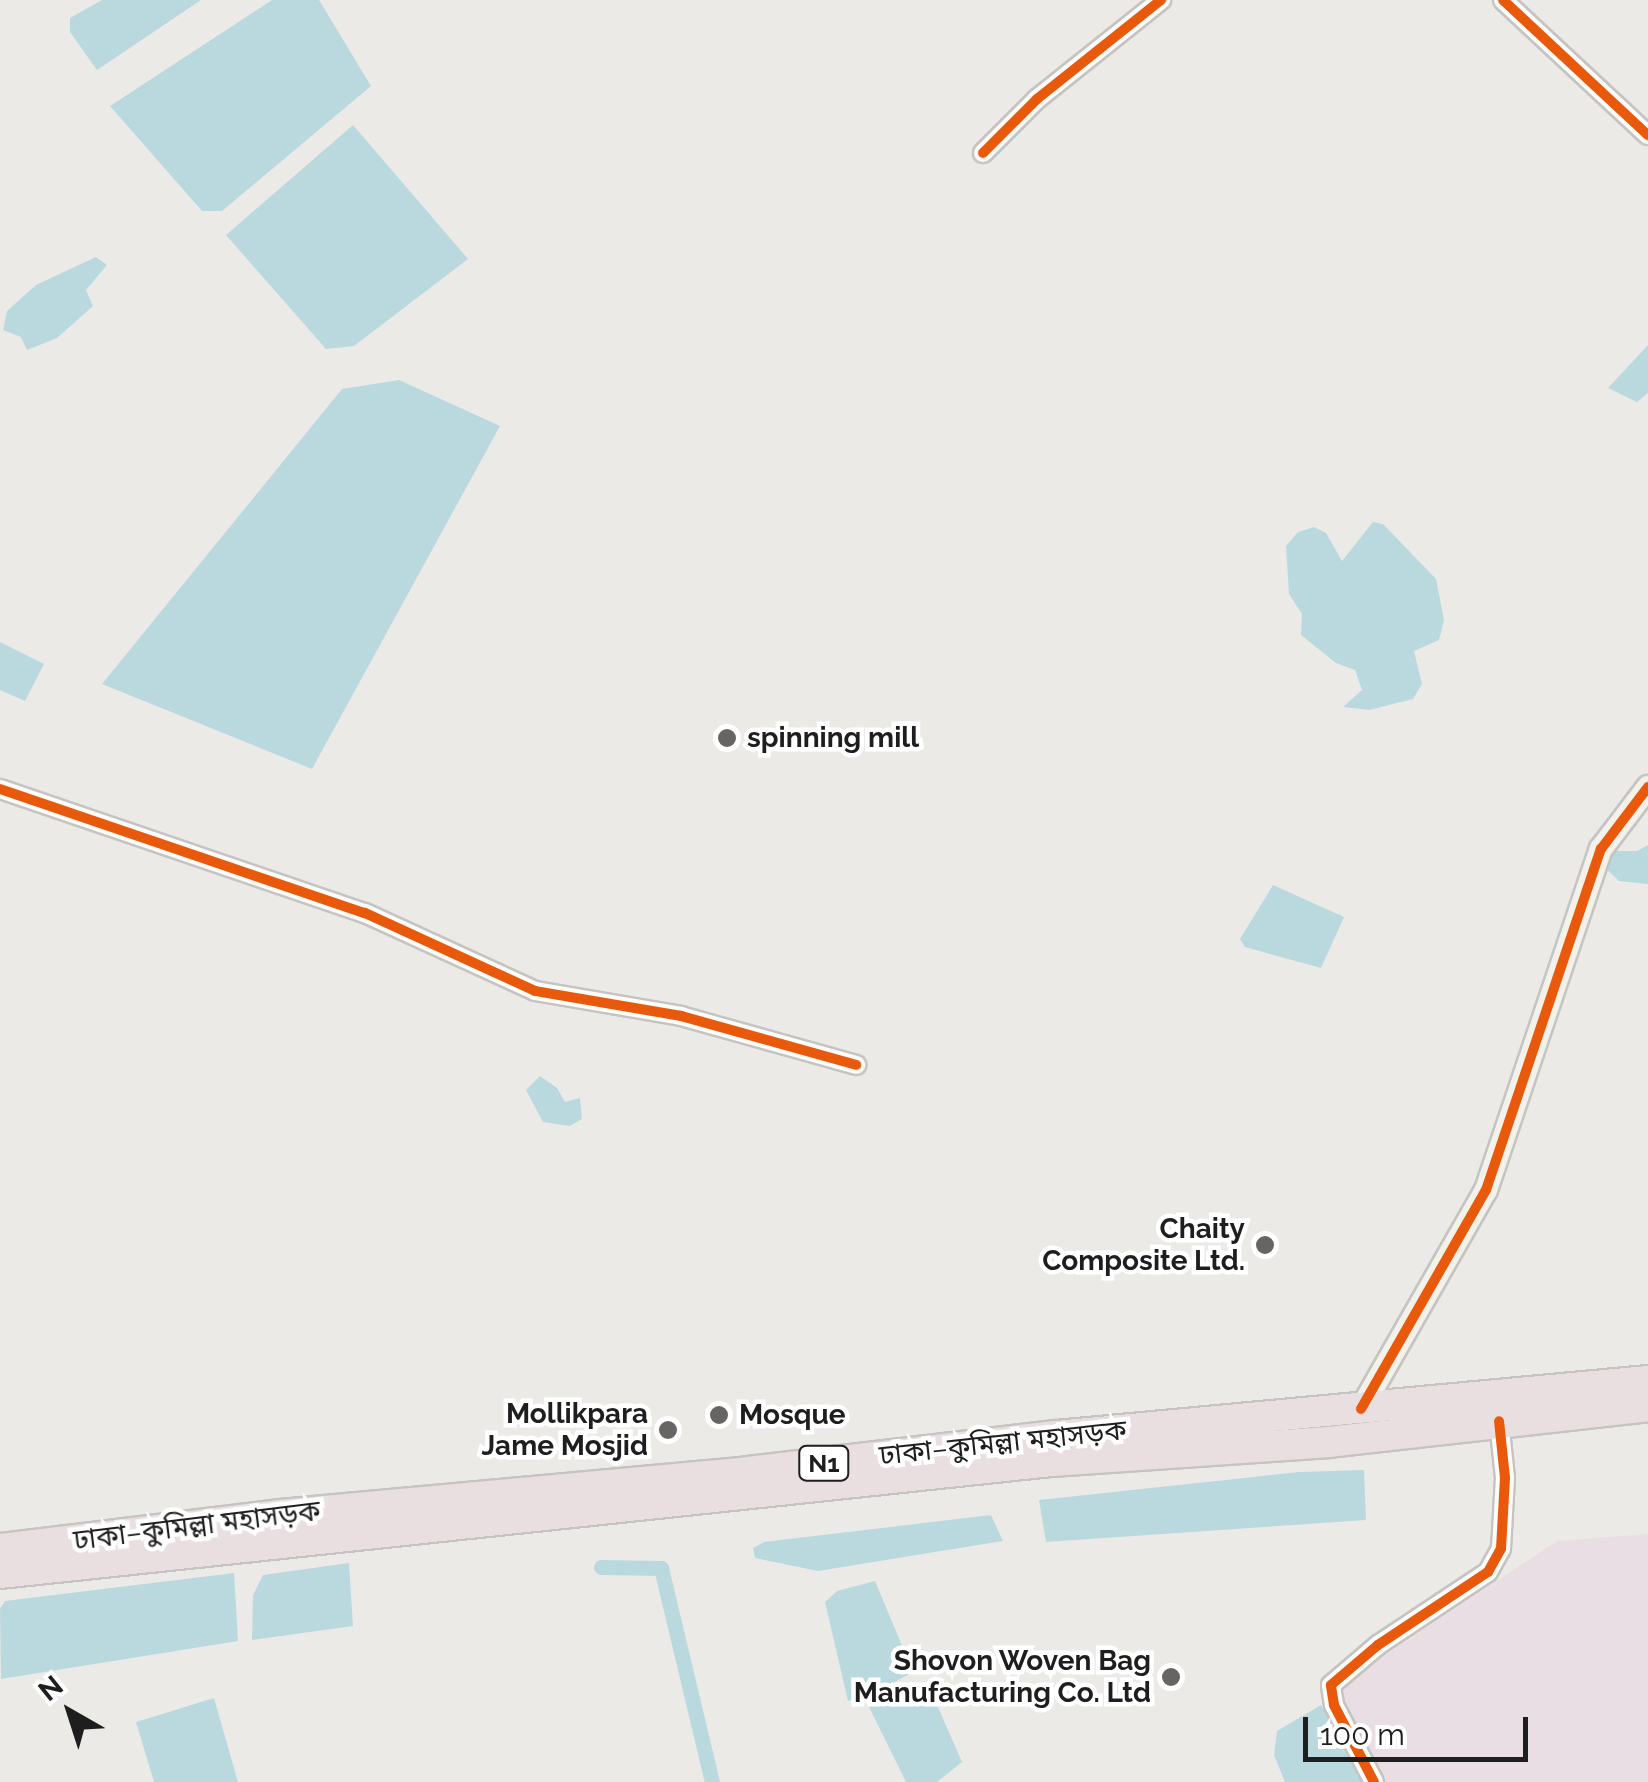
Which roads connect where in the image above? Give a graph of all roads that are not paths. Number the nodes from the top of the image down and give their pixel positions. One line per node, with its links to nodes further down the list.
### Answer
1 (1162, 0): 4 (street)
2 (1503, 0): 3 (street)
3 (1648, 136)
4 (984, 153)
5 (1648, 786): 10 (street)
6 (0, 788): 7 (street)
7 (856, 1066)
8 (1648, 1381): 10 (highway, ঢাকা–কুমিল্লা মহাসড়ক / N1)
9 (1648, 1406): 11 (highway, ঢাকা–কুমিল্লা মহাসড়ক / N1)
10 (1362, 1409): 12 (highway, ঢাকা–কুমিল্লা মহাসড়ক / N1)
11 (1498, 1420): 13 (highway, ঢাকা–কুমিল্লা মহাসড়ক / N1); 14 (street)
12 (0, 1549)
13 (0, 1572)
14 (1374, 1782)

